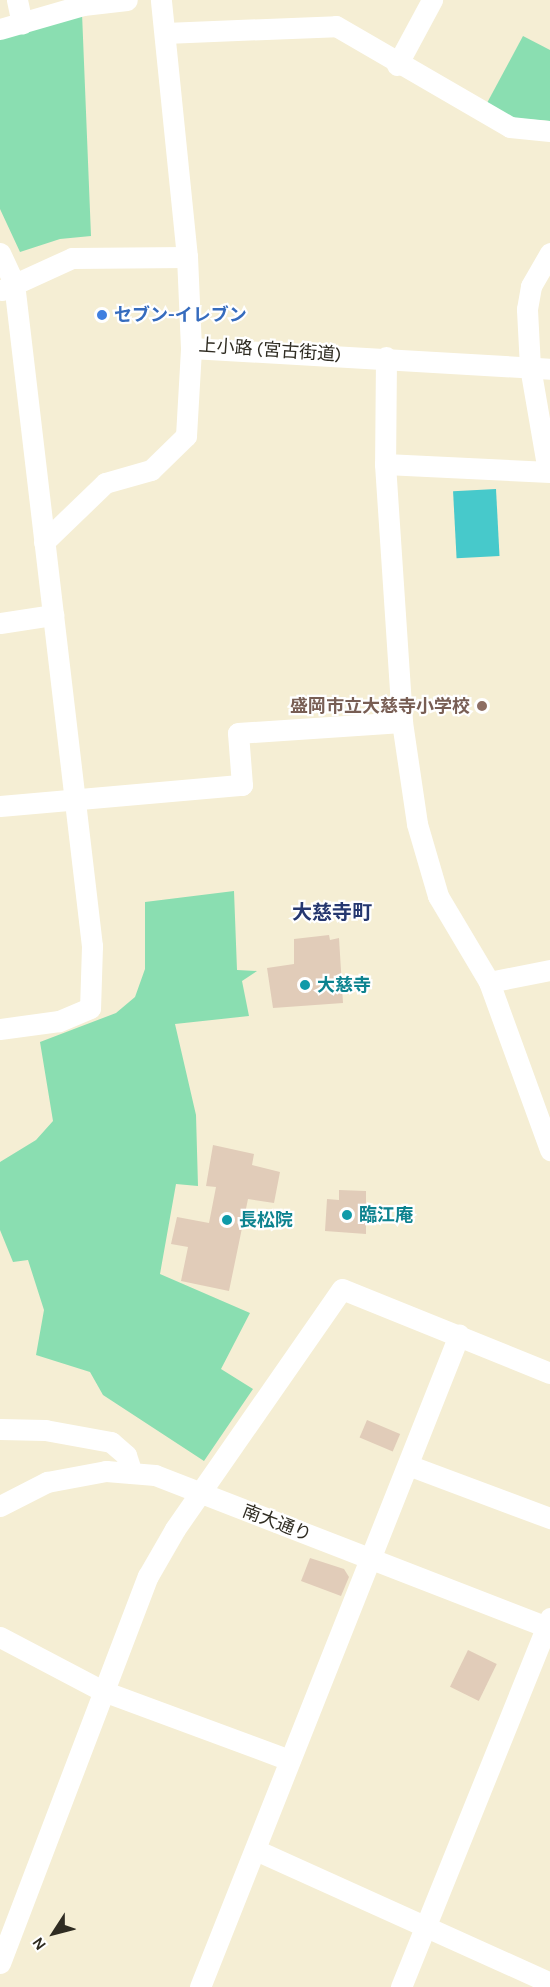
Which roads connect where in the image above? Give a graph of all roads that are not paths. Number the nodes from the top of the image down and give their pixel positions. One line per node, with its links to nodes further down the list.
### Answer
1 (17, 0): 5 (street)
2 (127, 0): 5 (street)
3 (161, 0): 7 (street, 上小路 (宮古街道))
4 (432, 0): 8 (street)
5 (22, 23): 6 (street)
6 (0, 29)
7 (165, 33): 8 (street); 12 (street, 上小路 (宮古街道))
8 (397, 65): 9 (street)
9 (550, 131)
10 (0, 253): 13 (street)
11 (550, 253): 16 (street)
12 (187, 257): 13 (street); 14 (street, 上小路 (宮古街道))
13 (7, 287): 19 (street)
14 (191, 348): 15 (street, 上小路 (宮古街道)); 19 (street)
15 (386, 357): 16 (street, 上小路 (宮古街道)); 17 (street)
16 (540, 368): 18 (street)
17 (385, 464): 18 (street); 22 (street)
18 (549, 472)
19 (44, 542): 20 (street)
20 (53, 615): 21 (street); 23 (street)
21 (0, 623)
22 (402, 722): 23 (street); 26 (street)
23 (77, 799): 24 (street); 27 (street)
24 (0, 806)
25 (550, 970): 26 (street)
26 (489, 982): 28 (street)
27 (0, 1029)
28 (550, 1150)
29 (459, 1335): 30 (street); 32 (street); 34 (street)
30 (550, 1373)
31 (0, 1430): 33 (street)
32 (408, 1465): 36 (street); 37 (street)
33 (132, 1473): 34 (street, 南大通り); 35 (street, 南大通り)
34 (201, 1494): 37 (street, 南大通り); 40 (street)
35 (0, 1506)
36 (550, 1518)
37 (370, 1557): 38 (street, 南大通り); 41 (street)
38 (549, 1624): 43 (street)
39 (0, 1637): 40 (street)
40 (103, 1691): 41 (street); 44 (street)
41 (290, 1761): 42 (street)
42 (256, 1850): 43 (street); 46 (street)
43 (425, 1926): 45 (street); 47 (street)
44 (0, 1963)
45 (550, 1983)
46 (200, 1987)
47 (401, 1987)

